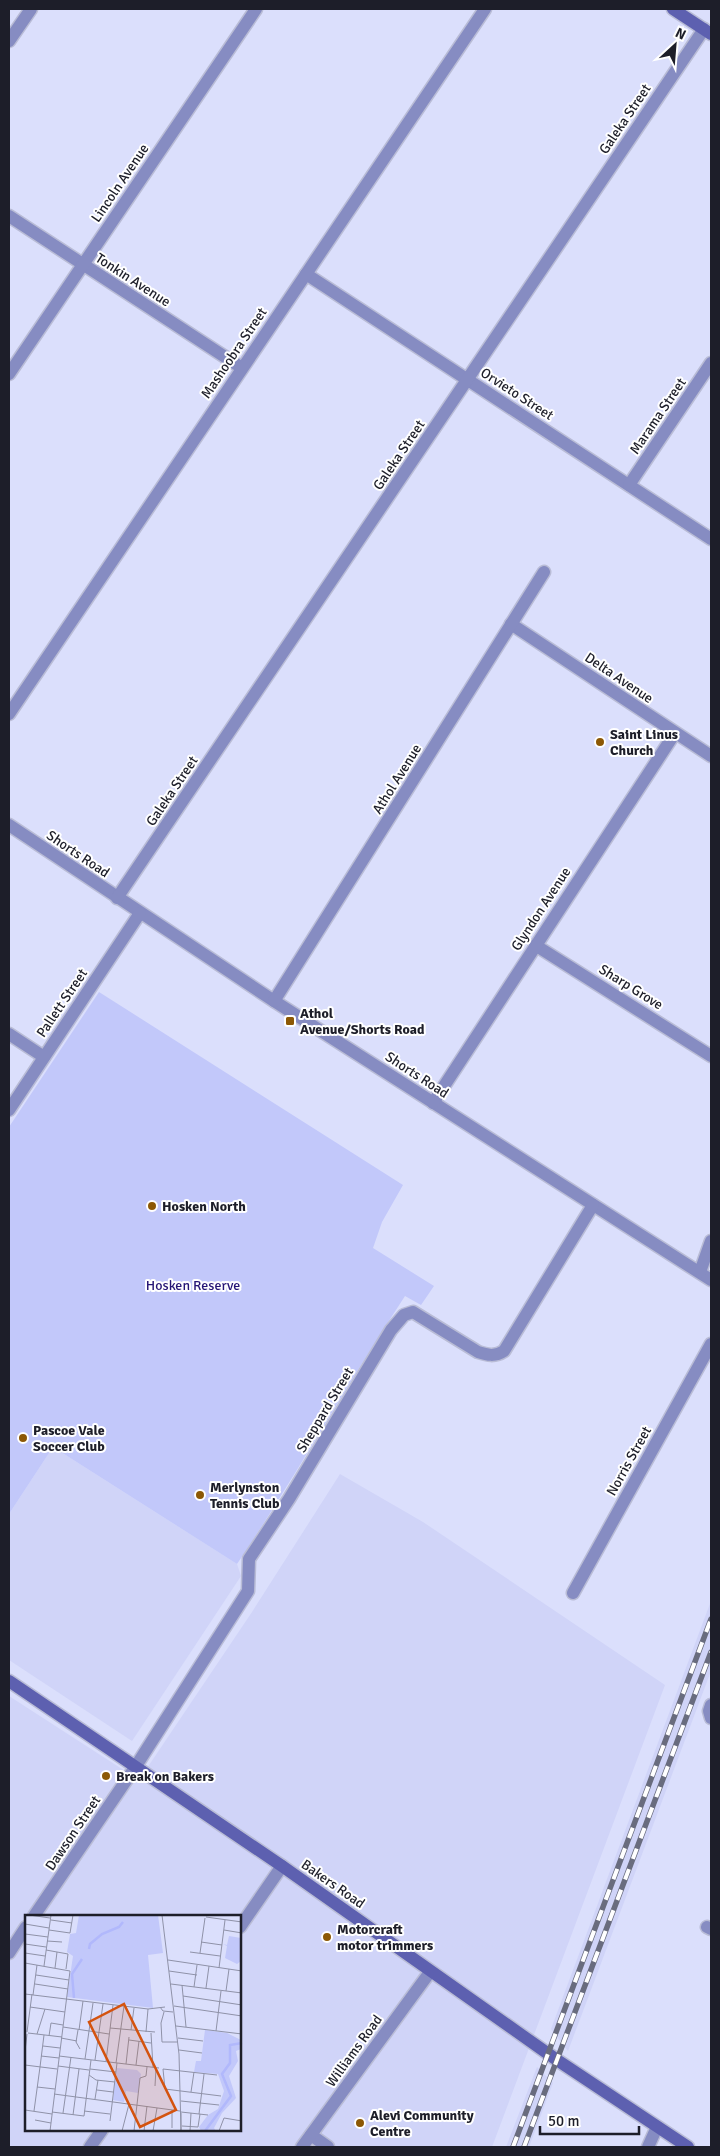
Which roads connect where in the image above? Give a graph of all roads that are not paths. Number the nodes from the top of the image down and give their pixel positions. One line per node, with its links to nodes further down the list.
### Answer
1 (31, 9): 6 (street)
2 (256, 9): 8 (street, Lincoln Avenue)
3 (485, 9): 9 (street, Mashoobra Street)
4 (673, 9): 5 (street)
5 (708, 31): 13 (street, Galeka Street)
6 (9, 41)
7 (9, 216): 8 (street, Tonkin Avenue)
8 (83, 265): 11 (street, Tonkin Avenue); 12 (street, Lincoln Avenue)
9 (306, 274): 11 (street, Mashoobra Street); 13 (street, Orvieto Street)
10 (711, 364): 14 (street, Marama Street)
11 (242, 368): 18 (street, Mashoobra Street)
12 (9, 374)
13 (468, 380): 14 (street, Orvieto Street); 22 (street, Galeka Street)
14 (629, 485): 15 (street, Orvieto Street)
15 (711, 539)
16 (544, 572): 17 (street, Athol Avenue)
17 (511, 624): 19 (street, Delta Avenue); 25 (street, Athol Avenue)
18 (9, 714)
19 (675, 733): 20 (street, Delta Avenue); 24 (street, Glyndon Avenue)
20 (711, 756)
21 (9, 825): 22 (street, Shorts Road)
22 (117, 898): 23 (street, Shorts Road)
23 (140, 913): 25 (street, Shorts Road); 28 (street, Pallett Street)
24 (535, 944): 27 (street, Sharp Grove); 29 (street, Glyndon Avenue)
25 (274, 1002): 29 (street, Shorts Road)
26 (9, 1034): 28 (street)
27 (711, 1056)
28 (44, 1057): 30 (street, Pallett Street)
29 (433, 1103): 31 (street, Shorts Road)
30 (9, 1110)
31 (593, 1205): 33 (street, Shorts Road); 38 (street, Sheppard Street)
32 (711, 1241): 33 (street)
33 (700, 1272): 34 (street, Shorts Road)
34 (711, 1280)
35 (711, 1344): 36 (street, Norris Street)
36 (573, 1593)
37 (9, 1681): 38 (street, Bakers Road)
38 (136, 1766): 39 (street, Bakers Road); 40 (street, Dawson Street)
39 (282, 1866): 41 (street); 44 (street, Bakers Road)
40 (35, 1915)
41 (241, 1926)
42 (25, 1929): 43 (street)
43 (9, 1953)
44 (430, 1972): 45 (street, Bakers Road); 47 (street, Williams Road)
45 (657, 2127): 51 (street); 52 (street, Bakers Road)
46 (101, 2131): 48 (street)
47 (311, 2135): 49 (street, Williams Road); 50 (street)
48 (90, 2147)
49 (302, 2147)
50 (328, 2147)
51 (648, 2147)
52 (688, 2147)

